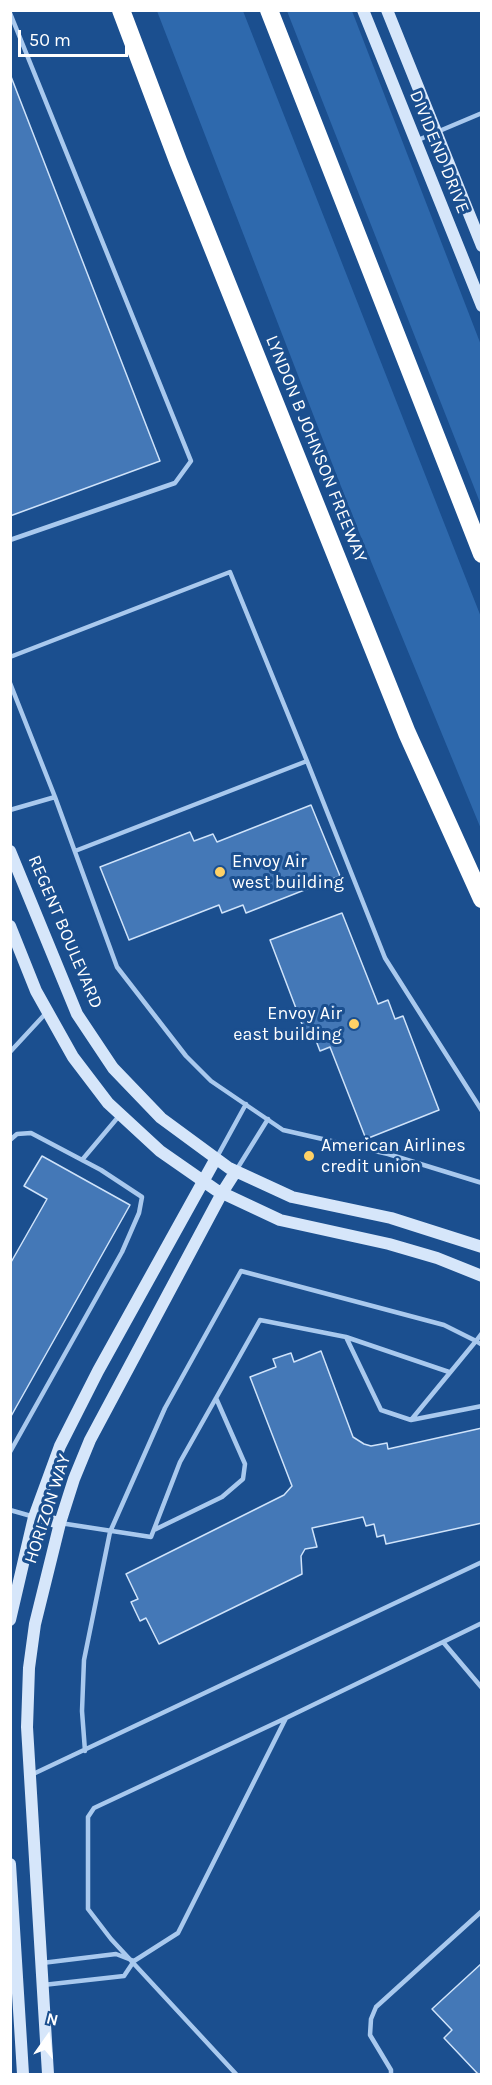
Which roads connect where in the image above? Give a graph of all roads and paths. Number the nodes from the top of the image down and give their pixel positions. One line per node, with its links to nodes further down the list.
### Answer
1 (108, 10): 10 (highway)
2 (121, 10): 10 (highway, LYNDON B JOHNSON FREEWAY)
3 (269, 10): 14 (highway)
4 (363, 10): 9 (street, DIVIDEND DRIVE)
5 (387, 10): 8 (street, DIVIDEND DRIVE)
6 (10, 13): 13 (lane)
7 (482, 113): 8 (lane)
8 (436, 132): 9 (lane); 11 (street, DIVIDEND DRIVE)
9 (415, 141): 12 (street, DIVIDEND DRIVE)
10 (178, 161): 22 (highway, LYNDON B JOHNSON FREEWAY)
11 (482, 246)
12 (482, 306)
13 (10, 540)
14 (482, 555)
15 (10, 657): 17 (lane)
16 (10, 683): 18 (lane)
17 (307, 761): 21 (lane); 27 (lane)
18 (55, 797): 19 (lane); 21 (lane)
19 (10, 810)
20 (10, 851): 32 (street, REGENT BOULEVARD)
21 (75, 851): 26 (lane)
22 (482, 899)
23 (10, 926): 24 (street)
24 (48, 1012): 25 (lane); 28 (street)
25 (10, 1052)
26 (246, 1104): 29 (lane); 32 (lane)
27 (482, 1111)
28 (119, 1115): 31 (lane); 34 (street)
29 (268, 1119): 33 (lane); 35 (lane)
30 (10, 1140): 31 (lane)
31 (82, 1160): 47 (lane)
32 (215, 1160): 33 (street, REGENT BOULEVARD); 34 (street, HORIZON WAY)
33 (236, 1172): 36 (street, HORIZON WAY); 37 (street, REGENT BOULEVARD)
34 (204, 1182): 36 (street); 49 (street, HORIZON WAY)
35 (482, 1183)
36 (222, 1193): 38 (street); 50 (street, HORIZON WAY)
37 (482, 1247)
38 (482, 1276)
39 (482, 1333): 41 (lane)
40 (346, 1337): 43 (lane); 44 (lane); 46 (lane)
41 (476, 1341): 42 (lane); 43 (lane); 52 (lane)
42 (482, 1345)
43 (449, 1372): 46 (lane)
44 (216, 1398): 51 (lane); 51 (lane)
45 (482, 1406): 46 (lane)
46 (411, 1420)
47 (10, 1452)
48 (10, 1510): 49 (lane)
49 (34, 1517): 50 (street); 54 (street, HORIZON WAY)
50 (60, 1523): 52 (lane); 60 (street, HORIZON WAY)
51 (154, 1530): 52 (lane)
52 (110, 1532): 59 (lane)
53 (482, 1562): 59 (lane)
54 (10, 1620)
55 (482, 1623): 56 (lane)
56 (443, 1641): 57 (lane); 58 (lane)
57 (482, 1688)
58 (286, 1718): 63 (lane); 63 (lane)
59 (85, 1751): 60 (lane)
60 (30, 1776): 64 (street, HORIZON WAY)
61 (10, 1864): 65 (street)
62 (482, 1911): 70 (lane)
63 (134, 1961): 64 (lane); 66 (lane); 69 (lane)
64 (42, 1964): 65 (street); 66 (street, HORIZON WAY)
65 (19, 1976): 66 (street); 67 (street)
66 (43, 1985): 68 (street, HORIZON WAY)
67 (23, 2074)
68 (48, 2074)
69 (236, 2074)
70 (391, 2074)

